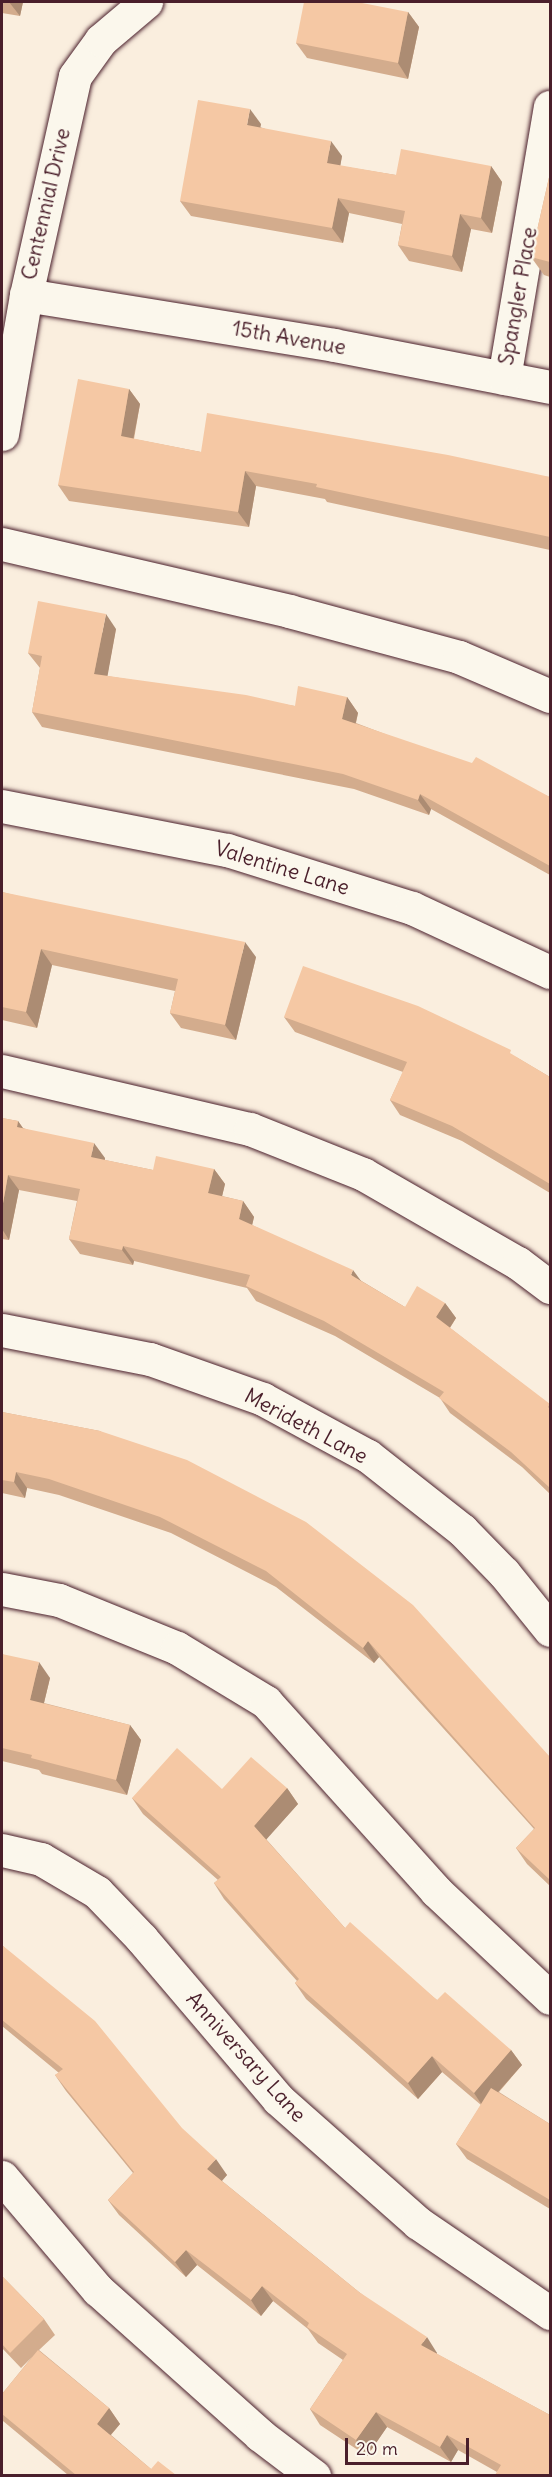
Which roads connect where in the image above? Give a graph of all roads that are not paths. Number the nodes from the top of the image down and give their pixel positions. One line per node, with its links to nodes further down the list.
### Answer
1 (146, 2): 3 (street, Centennial Drive)
2 (550, 107): 4 (street, Spangler Place)
3 (26, 295): 4 (street, 15th Avenue); 6 (street, Centennial Drive)
4 (504, 378): 5 (street, 15th Avenue)
5 (550, 387)
6 (2, 434)
7 (2, 544): 8 (street)
8 (550, 696)
9 (2, 806): 10 (street, Valentine Lane)
10 (550, 972)
11 (2, 1071): 12 (street)
12 (550, 1287)
13 (2, 1330): 15 (street, Merideth Lane)
14 (2, 1589): 17 (street)
15 (550, 1630)
16 (2, 1850): 19 (street, Anniversary Lane)
17 (550, 1998)
18 (2, 2177): 20 (street)
19 (550, 2313)
20 (314, 2475)

